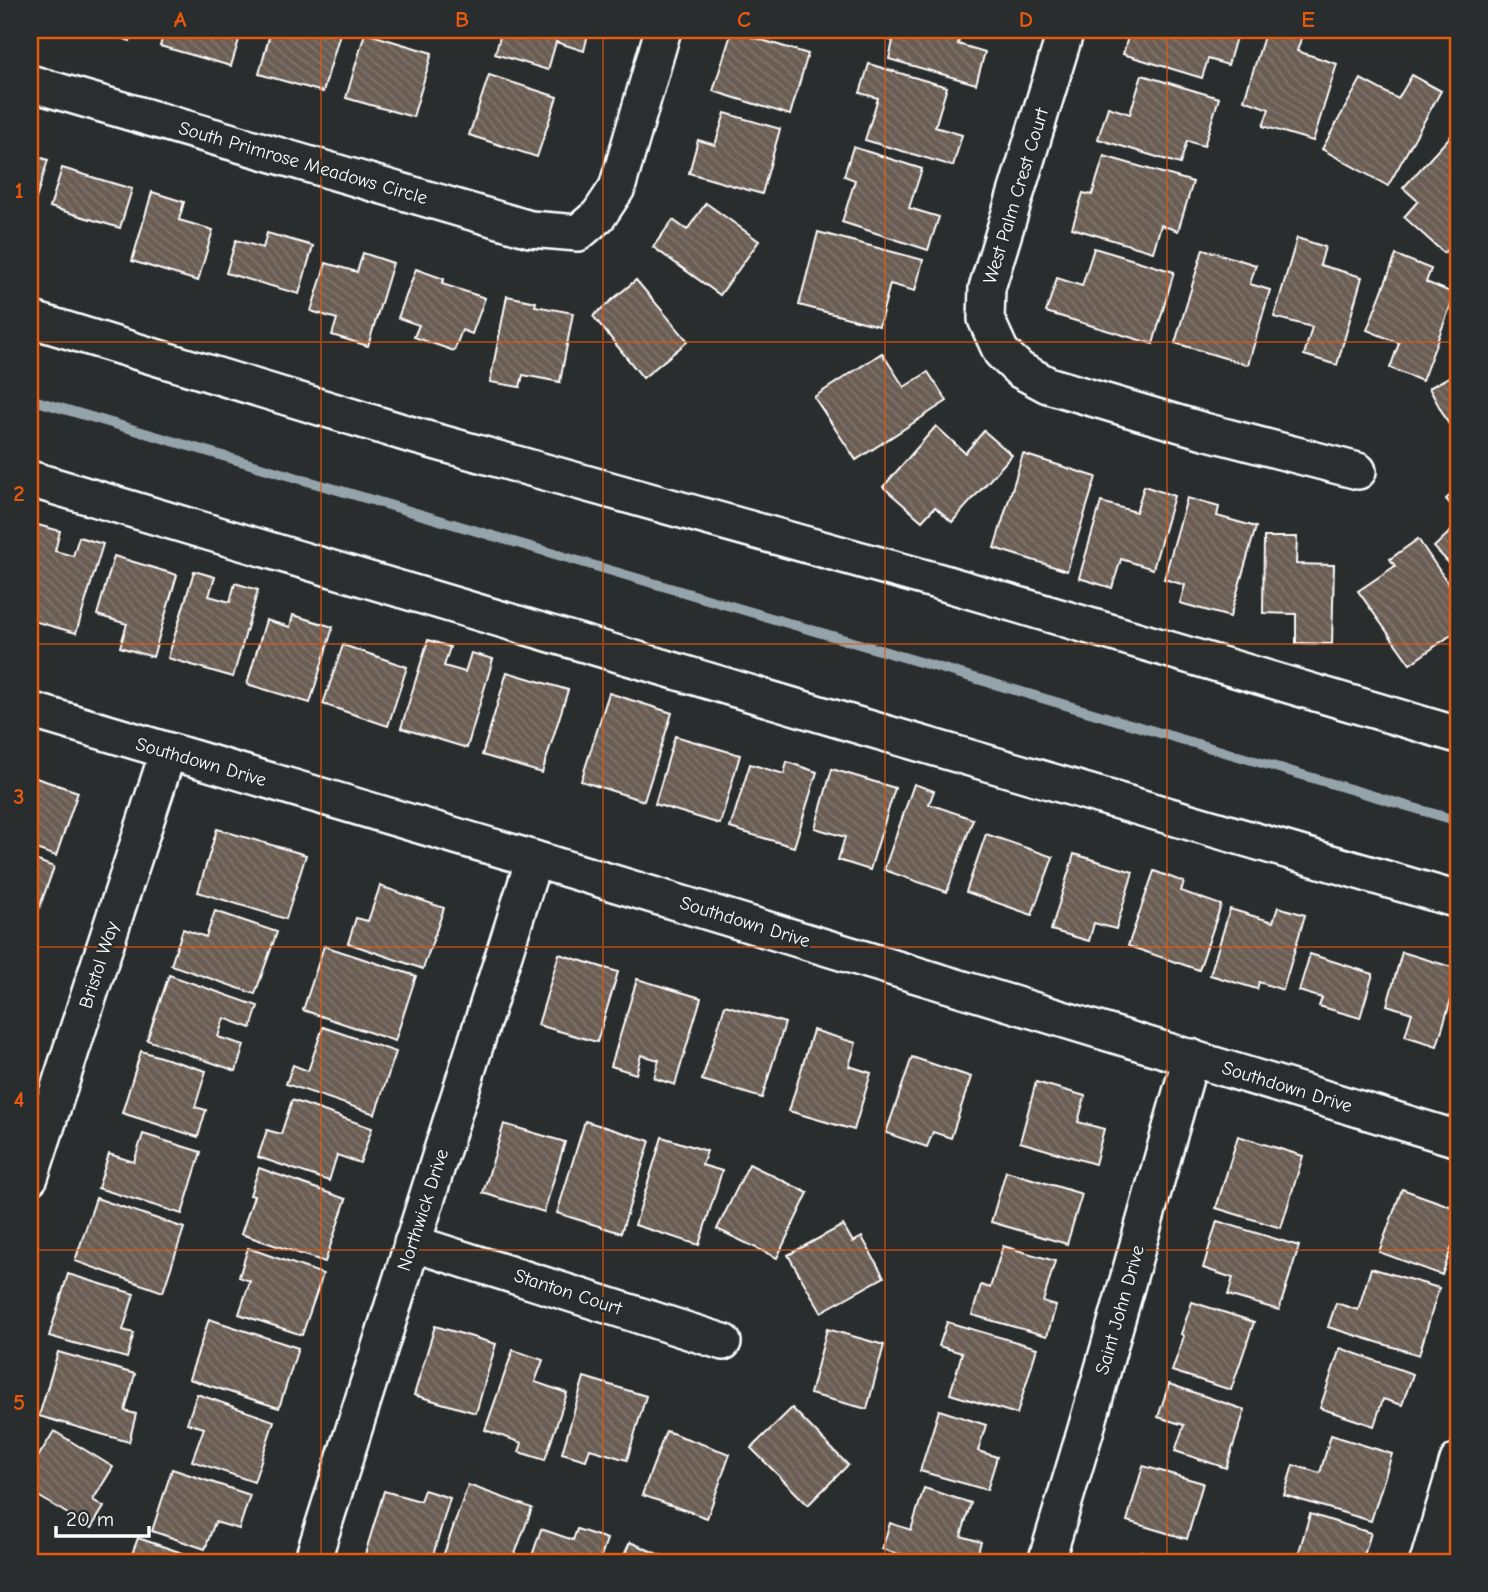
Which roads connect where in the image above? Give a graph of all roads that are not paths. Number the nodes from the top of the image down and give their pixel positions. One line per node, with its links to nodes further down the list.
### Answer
1 (663, 30): 3 (street, South Primrose Meadows Circle)
2 (1066, 30): 5 (street, West Palm Crest Court)
3 (30, 83)
4 (30, 319): 8 (street)
5 (1358, 471)
6 (30, 478): 11 (street)
7 (30, 710): 9 (street, Southdown Drive)
8 (1458, 735)
9 (168, 752): 10 (street, Southdown Drive); 14 (street, Bristol Way)
10 (534, 859): 12 (street, Southdown Drive); 15 (street, Northwick Drive)
11 (1458, 900)
12 (1191, 1057): 13 (street, Southdown Drive); 19 (street, Saint John Drive)
13 (1458, 1139)
14 (30, 1177)
15 (412, 1243): 16 (street, Stanton Court); 18 (street, Northwick Drive)
16 (723, 1342)
17 (1458, 1461): 20 (street)
18 (312, 1562)
19 (1046, 1562)
20 (1428, 1562)

